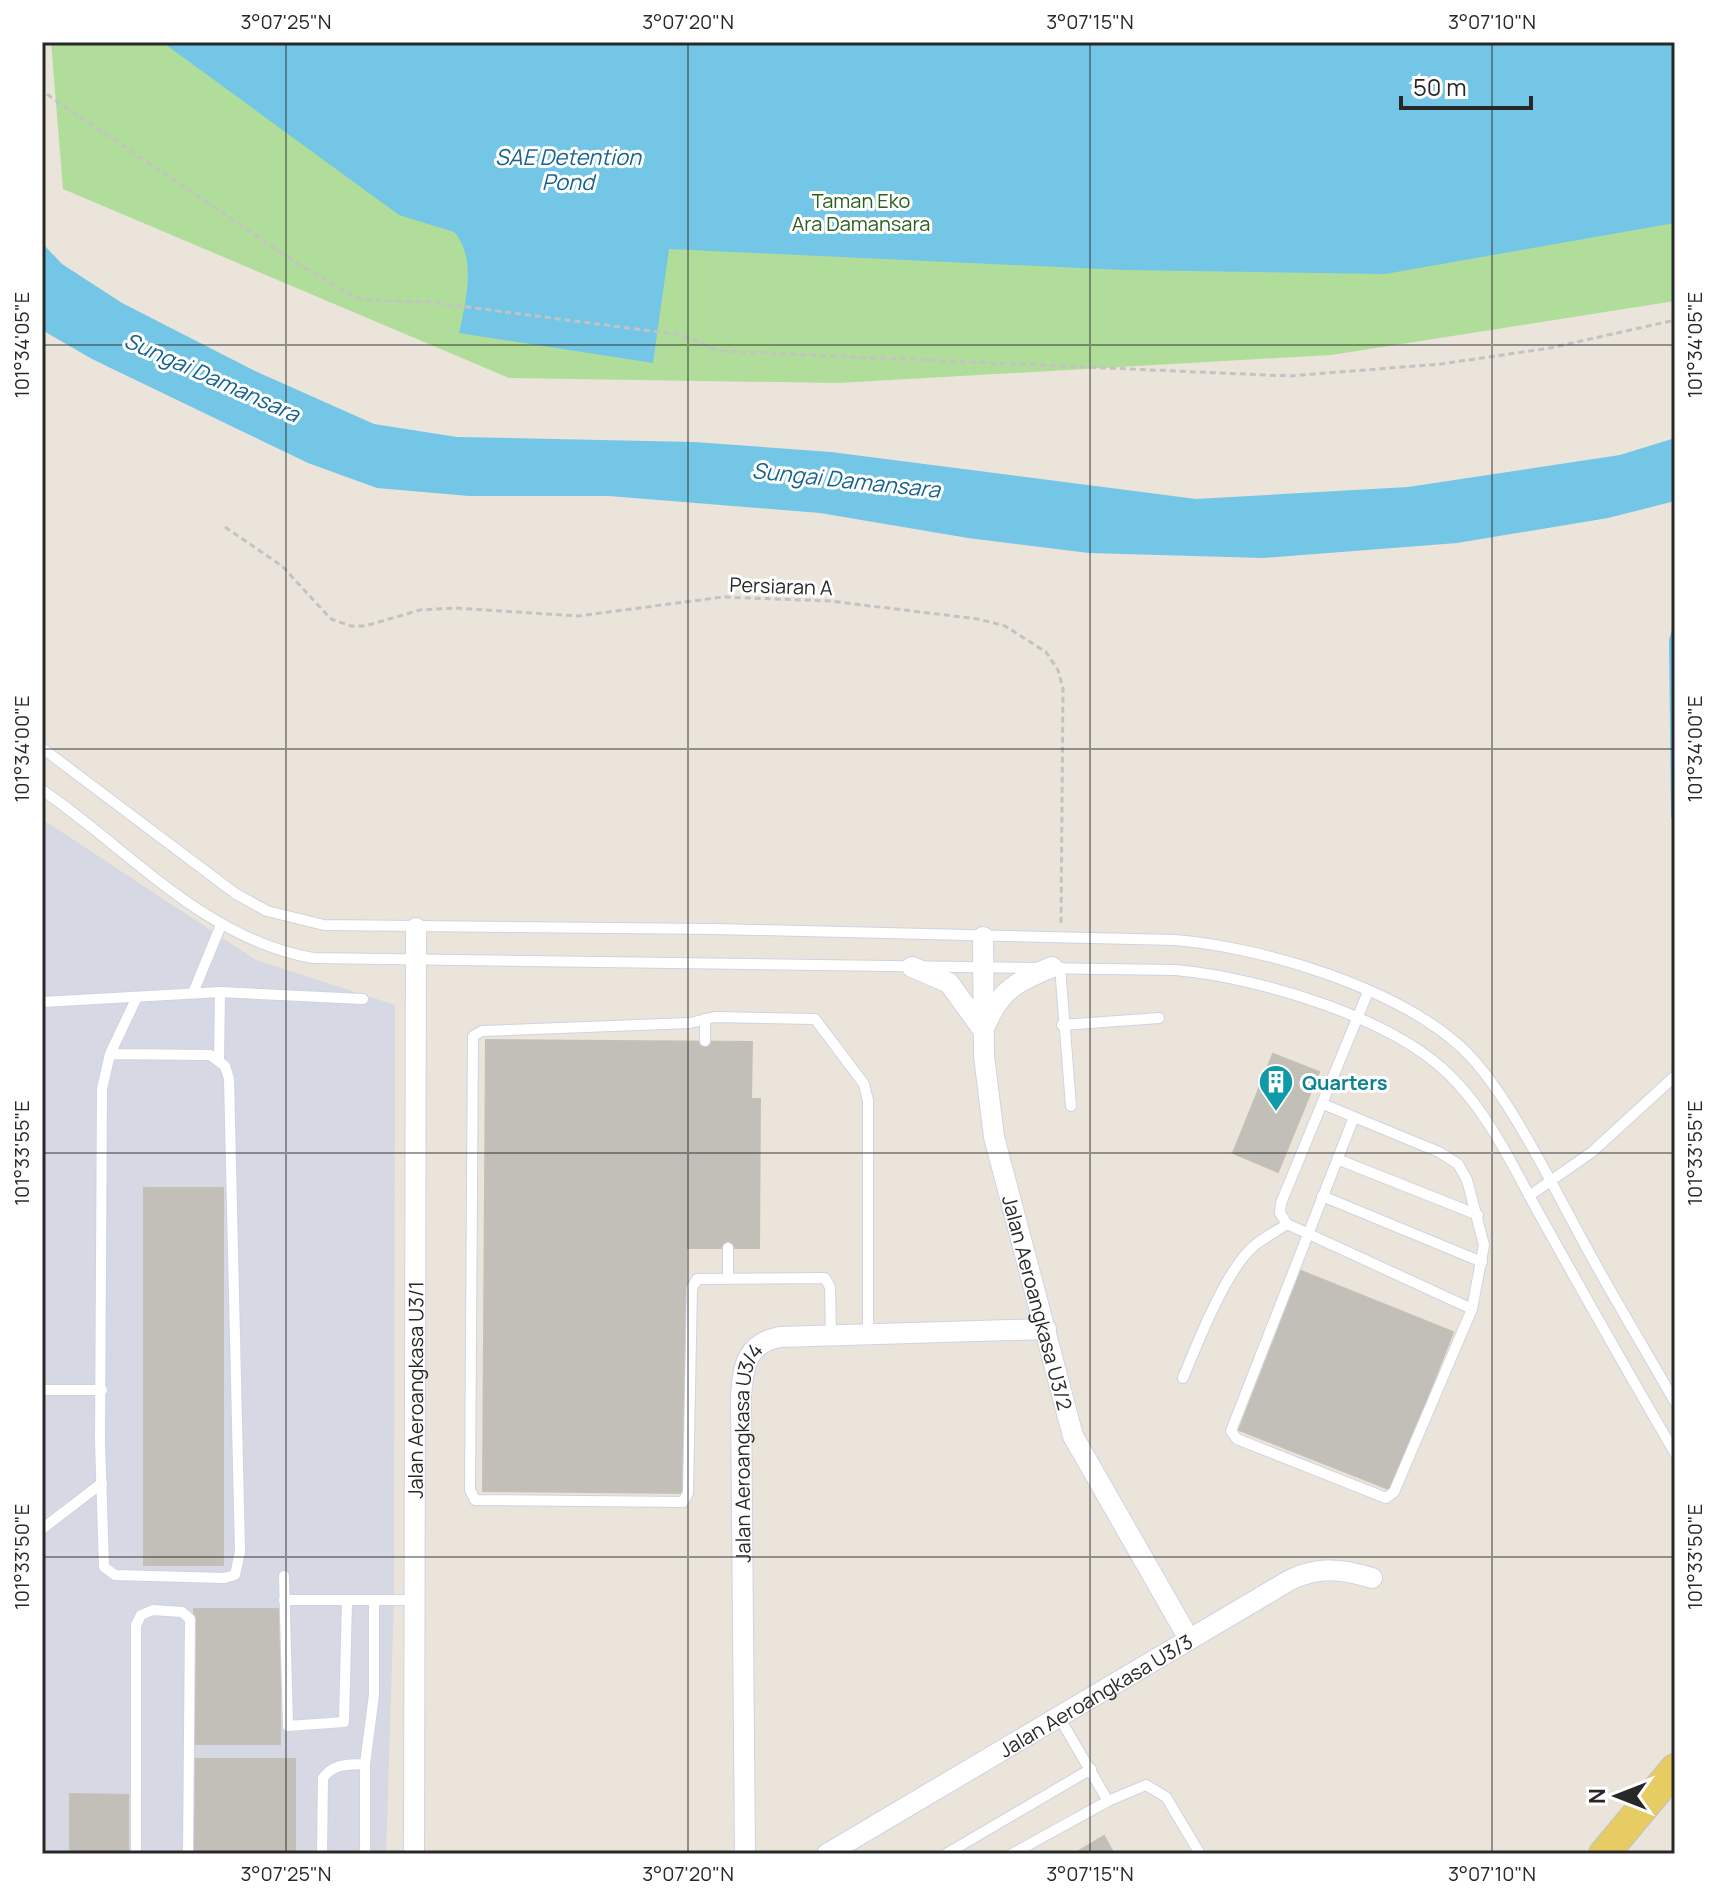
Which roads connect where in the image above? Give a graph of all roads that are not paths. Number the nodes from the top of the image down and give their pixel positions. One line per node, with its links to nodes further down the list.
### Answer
1 (42, 748): 4 (lane)
2 (42, 790): 3 (lane)
3 (221, 925): 6 (lane); 12 (lane)
4 (416, 928): 5 (lane); 6 (street, Jalan Aeroangkasa U3/1)
5 (983, 937): 8 (street, Jalan Aeroangkasa U3/2); 11 (lane)
6 (416, 962): 7 (lane); 54 (street, Jalan Aeroangkasa U3/1)
7 (912, 967): 8 (lane); 20 (street)
8 (982, 967): 9 (lane); 20 (street, Jalan Aeroangkasa U3/2)
9 (1056, 967): 17 (lane); 19 (lane); 20 (street)
10 (220, 992): 12 (lane); 14 (lane); 23 (lane)
11 (1368, 992): 17 (lane); 29 (lane)
12 (193, 993): 13 (lane)
13 (137, 997): 15 (lane); 22 (lane)
14 (363, 999)
15 (42, 1002)
16 (1159, 1018): 19 (lane)
17 (1358, 1018): 25 (lane); 31 (lane)
18 (705, 1019): 21 (lane); 37 (lane); 40 (lane)
19 (1062, 1025): 26 (lane)
20 (983, 1030): 39 (street, Jalan Aeroangkasa U3/2)
21 (705, 1041)
22 (110, 1054): 23 (lane); 44 (lane)
23 (219, 1059): 47 (lane)
24 (1675, 1076): 29 (lane)
25 (1323, 1104): 27 (lane); 33 (lane)
26 (1071, 1106)
27 (1354, 1117): 28 (lane); 32 (lane)
28 (1337, 1159): 30 (lane); 32 (lane)
29 (1551, 1182): 31 (lane); 45 (lane)
30 (1322, 1196): 34 (lane); 36 (lane)
31 (1529, 1196): 46 (lane)
32 (1478, 1215): 36 (lane)
33 (1287, 1224): 34 (lane); 42 (lane)
34 (1306, 1233): 38 (lane); 38 (lane)
35 (728, 1248): 37 (lane)
36 (1482, 1262): 38 (lane)
37 (728, 1277): 41 (lane)
38 (1472, 1309)
39 (1046, 1329): 40 (street, Jalan Aeroangkasa U3/4); 55 (street, Jalan Aeroangkasa U3/2)
40 (868, 1335): 41 (street, Jalan Aeroangkasa U3/4)
41 (831, 1336): 66 (street, Jalan Aeroangkasa U3/4)
42 (1183, 1378)
43 (42, 1390): 44 (lane)
44 (102, 1390): 47 (lane)
45 (1675, 1402)
46 (1675, 1453)
47 (102, 1483): 48 (lane)
48 (42, 1529)
49 (284, 1576): 51 (lane)
50 (1372, 1578): 55 (street, Jalan Aeroangkasa U3/3)
51 (284, 1600): 52 (lane); 52 (lane)
52 (347, 1600): 53 (lane)
53 (374, 1600): 54 (lane); 57 (lane)
54 (414, 1600): 65 (street, Jalan Aeroangkasa U3/1)
55 (1189, 1639): 56 (street, Jalan Aeroangkasa U3/3)
56 (1059, 1717): 58 (lane); 67 (street, Jalan Aeroangkasa U3/3)
57 (365, 1764): 63 (lane); 64 (lane)
58 (1091, 1769): 60 (lane); 68 (lane)
59 (1675, 1769): 71 (main road)
60 (1108, 1801): 69 (lane); 70 (lane)
61 (136, 1854): 62 (lane)
62 (188, 1854)
63 (322, 1854)
64 (365, 1854)
65 (414, 1854)
66 (745, 1854)
67 (827, 1854)
68 (946, 1854)
69 (1012, 1854)
70 (1200, 1854)
71 (1604, 1854)

